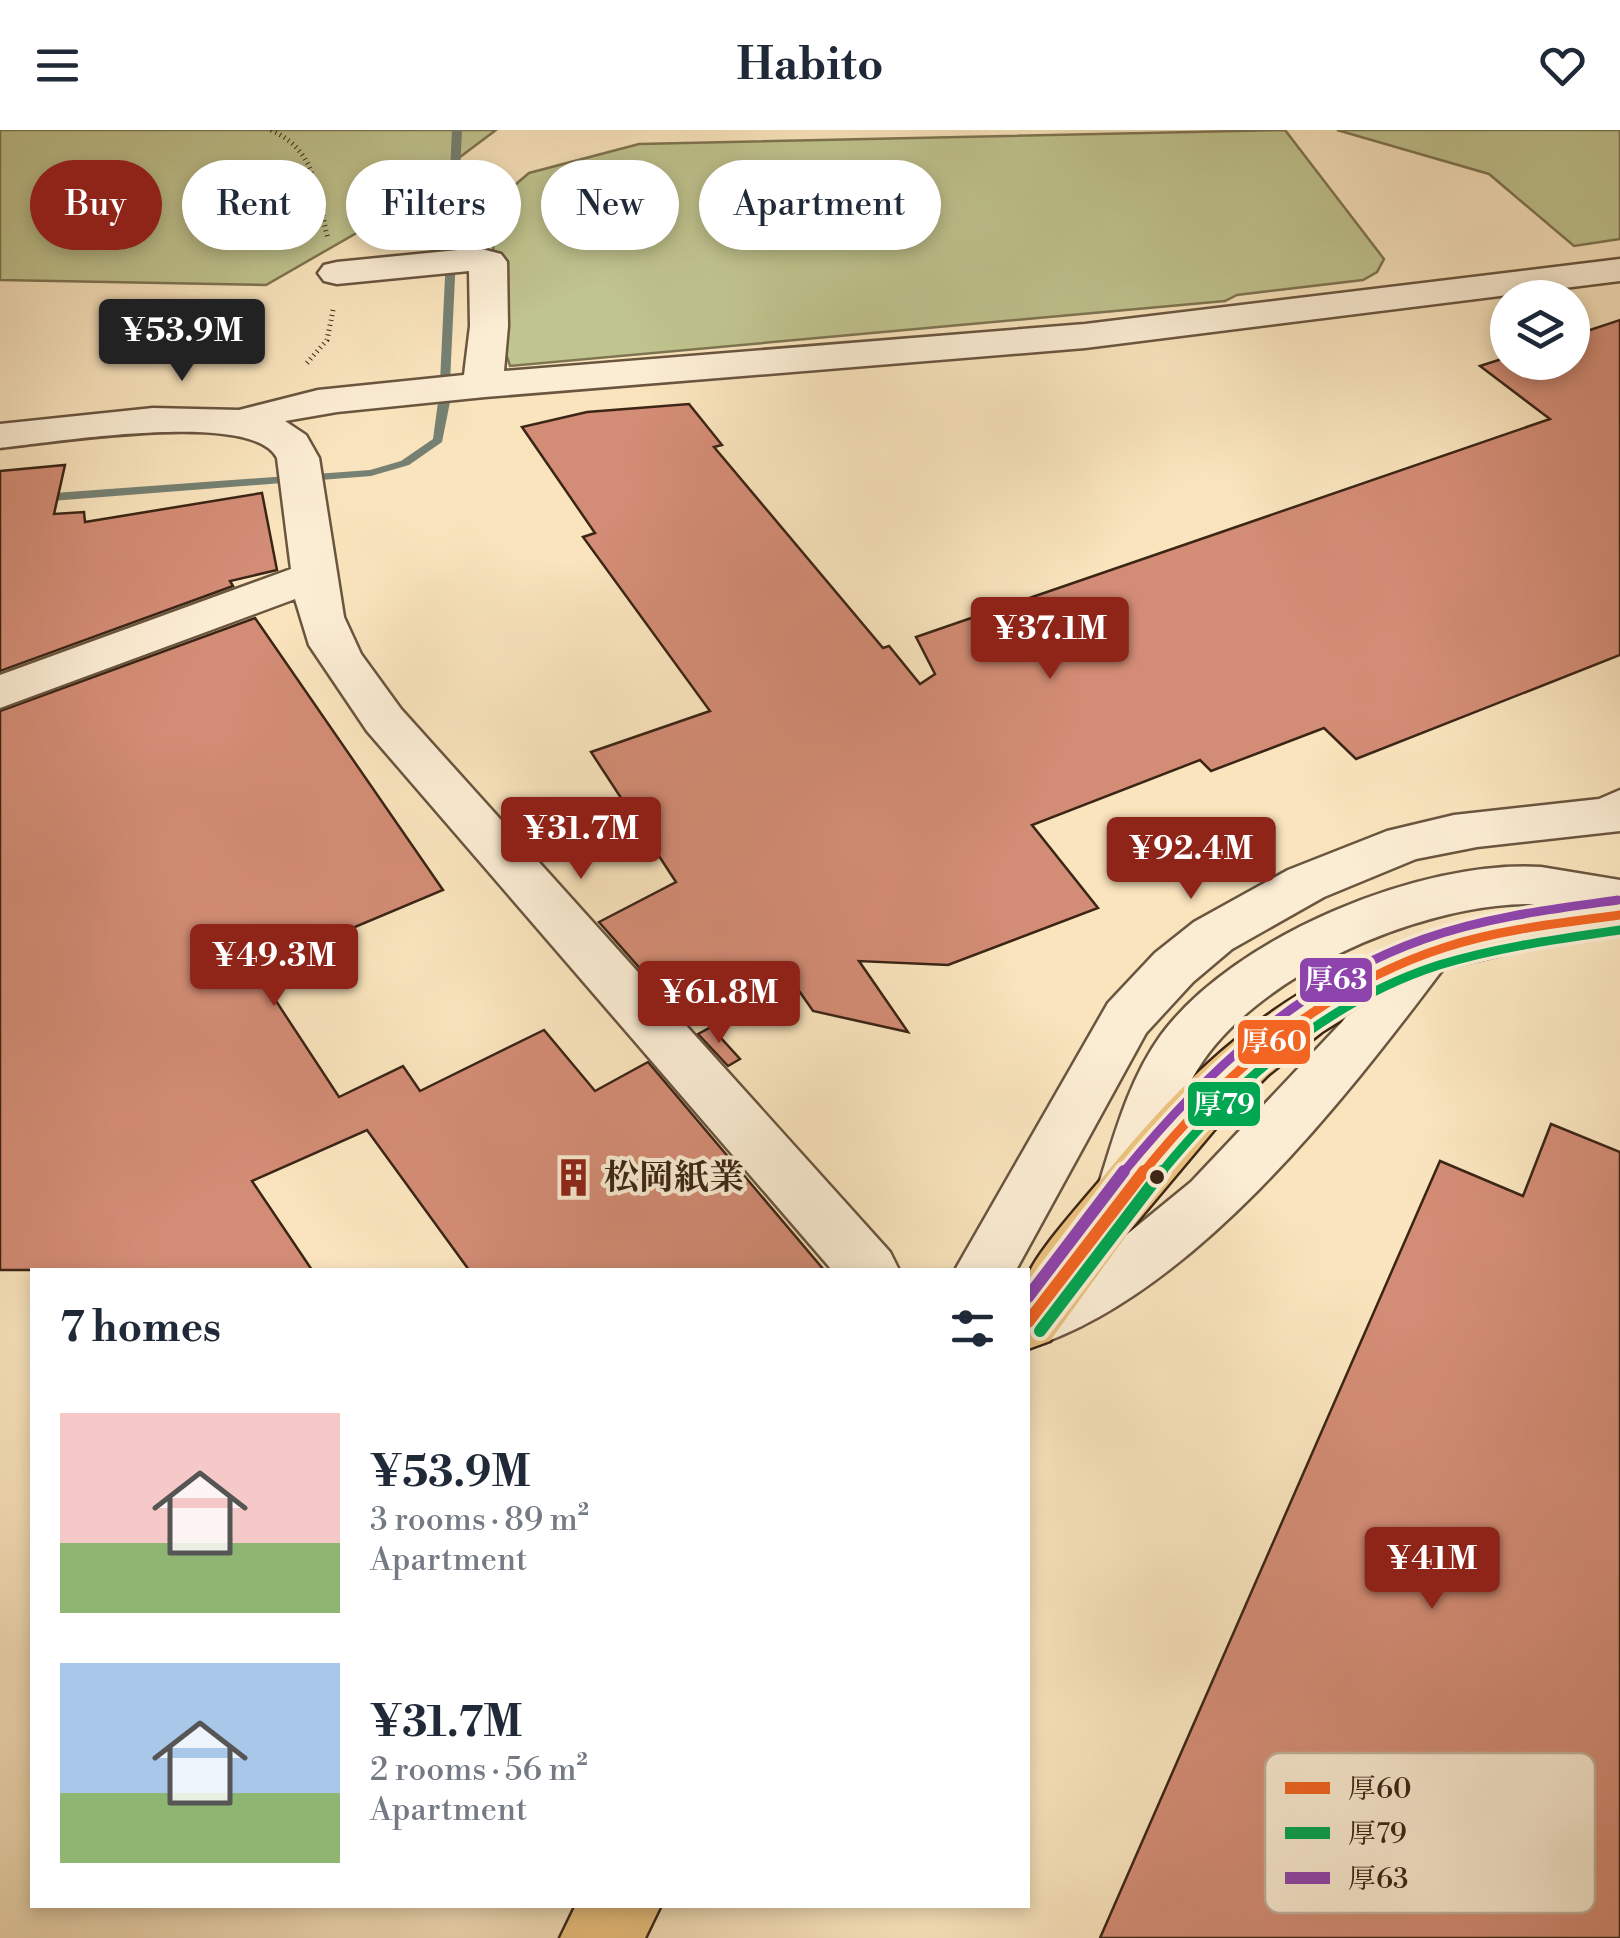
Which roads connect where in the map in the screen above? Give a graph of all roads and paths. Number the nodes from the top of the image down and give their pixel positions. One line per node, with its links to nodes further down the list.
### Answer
1 (1620, 270): 3 (street)
2 (337, 273): 3 (street)
3 (483, 386): 4 (street)
4 (246, 422): 5 (street); 6 (street)
5 (0, 436)
6 (312, 577): 7 (street); 13 (street)
7 (0, 692)
8 (1620, 808): 14 (street)
9 (1620, 899): 12 (street)
10 (1620, 915): 11 (main road)
11 (1424, 955): 12 (main road); 16 (street)
12 (1126, 1190): 15 (main road)
13 (867, 1268)
14 (986, 1268)
15 (1030, 1319)
16 (1030, 1321)
17 (622, 1908): 18 (main road)
18 (598, 1938)

